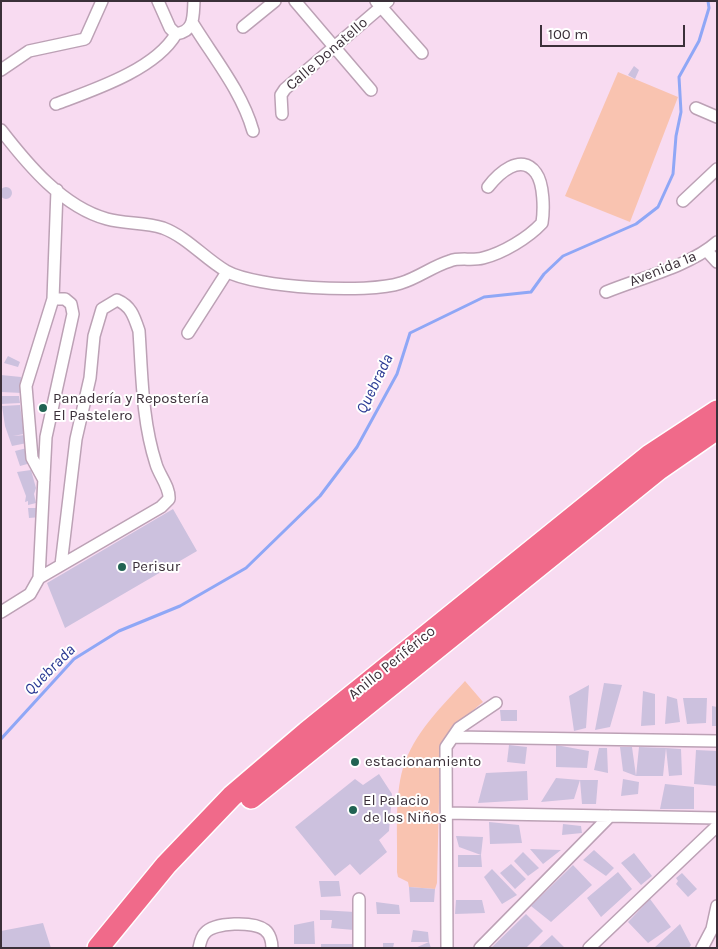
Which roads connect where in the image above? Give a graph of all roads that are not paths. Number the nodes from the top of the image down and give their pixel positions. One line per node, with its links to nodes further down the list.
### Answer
1 (102, 1): 12 (street)
2 (158, 1): 9 (street)
3 (194, 1): 7 (street)
4 (275, 1): 8 (street)
5 (295, 1): 10 (street)
6 (381, 3): 10 (street, Calle Donatello); 11 (street)
7 (192, 24): 9 (street); 19 (street)
8 (243, 26)
9 (176, 34): 14 (street)
10 (334, 46): 13 (street); 17 (street, Calle Donatello)
11 (422, 53)
12 (1, 70)
13 (370, 90)
14 (56, 104)
15 (696, 108): 16 (street)
16 (716, 113)
17 (282, 114)
18 (1, 130): 22 (street)
19 (253, 131)
20 (717, 169): 23 (street)
21 (488, 187): 27 (street)
22 (57, 190): 27 (street); 29 (street)
23 (683, 201)
24 (717, 242): 25 (street, Avenida 1a)
25 (707, 251): 26 (street); 28 (street, Avenida 1a)
26 (717, 262)
27 (227, 272): 30 (street)
28 (606, 292)
29 (53, 299): 33 (street); 33 (street)
30 (188, 334)
31 (717, 411): 46 (highway, Anillo Periférico)
32 (717, 428): 47 (highway, Anillo Periférico)
33 (44, 480): 35 (street)
34 (61, 565): 34 (street); 35 (street)
35 (39, 578): 36 (street)
36 (1, 612)
37 (496, 703): 38 (street)
38 (454, 737): 39 (street); 40 (street)
39 (717, 741)
40 (447, 813): 41 (street); 51 (street)
41 (610, 816): 42 (street); 52 (street)
42 (717, 818)
43 (717, 826): 53 (street)
44 (359, 899): 50 (street)
45 (717, 906): 54 (street)
46 (98, 948)
47 (115, 948)
48 (199, 948): 49 (street)
49 (272, 948)
50 (359, 948)
51 (447, 948)
52 (480, 948)
53 (589, 948)
54 (702, 948)

